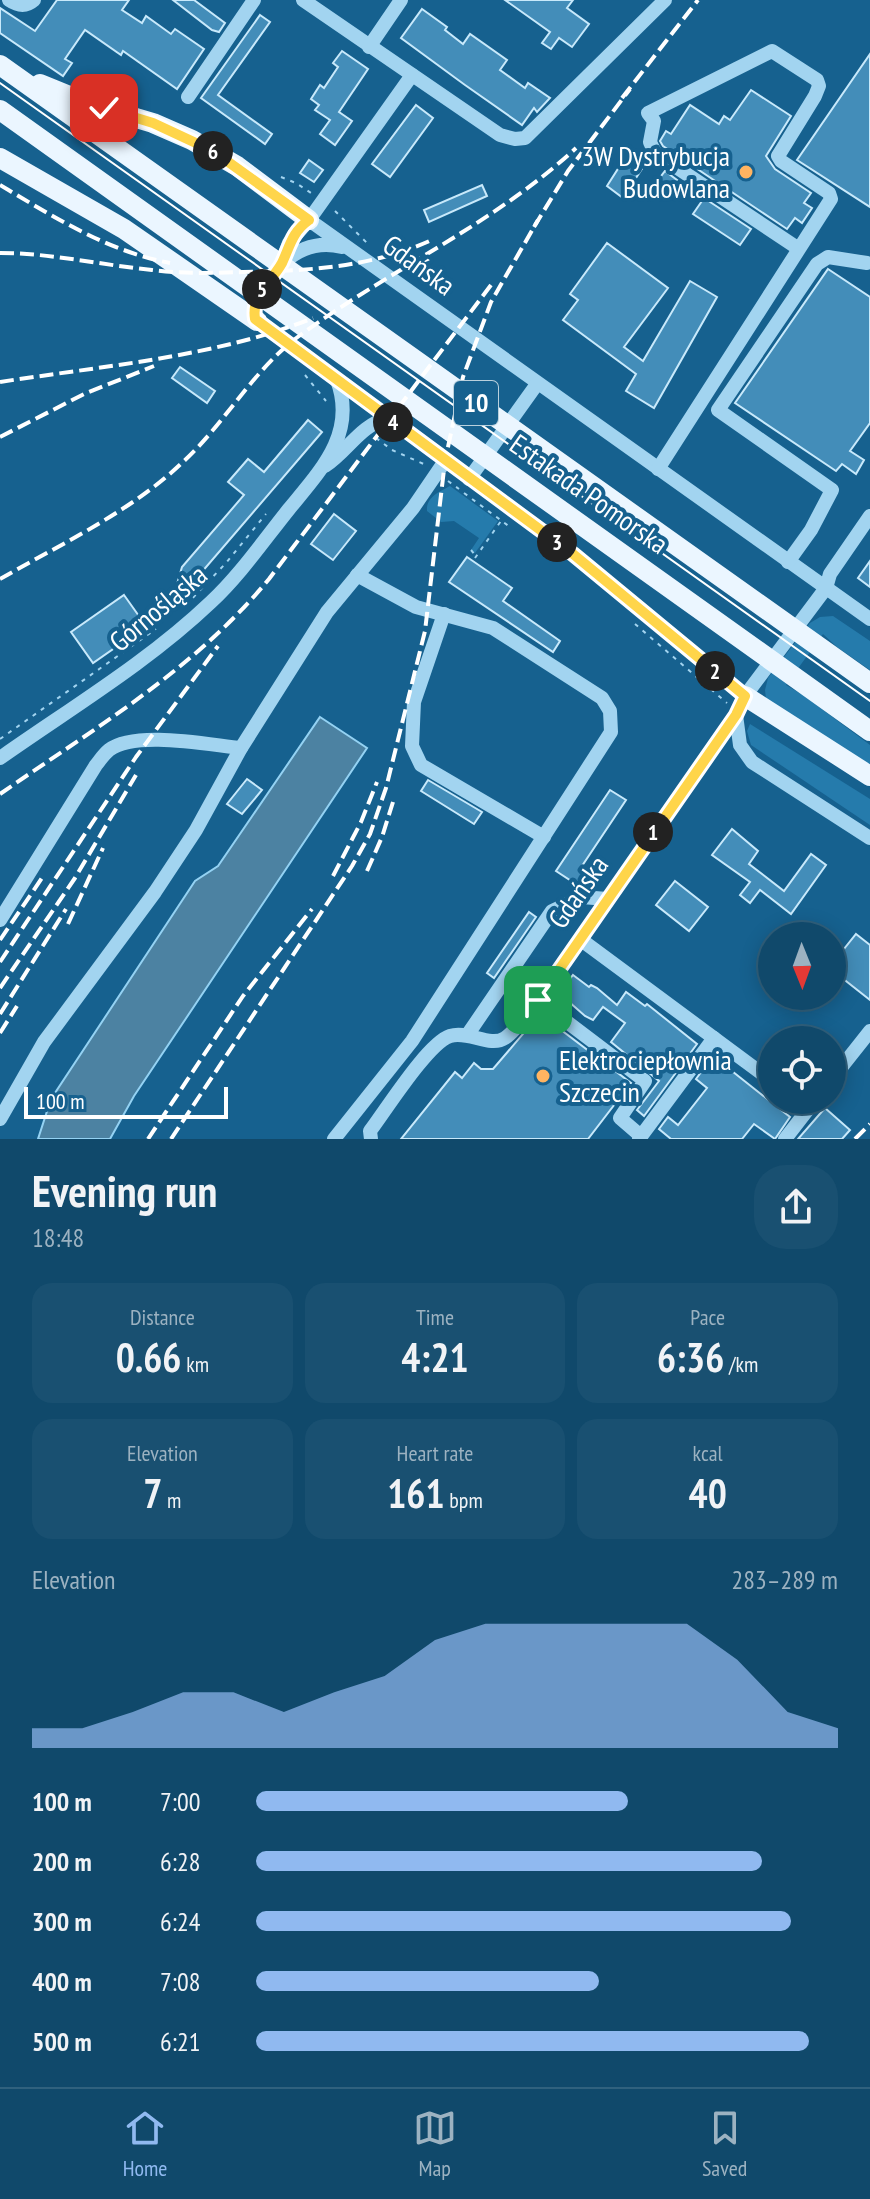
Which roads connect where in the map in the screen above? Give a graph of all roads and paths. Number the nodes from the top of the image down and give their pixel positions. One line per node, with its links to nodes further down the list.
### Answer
1 (9, 0): 2 (street)
2 (34, 0)
3 (254, 0): 10 (street)
4 (303, 0): 7 (street)
5 (401, 0): 7 (street)
6 (665, 0): 9 (street)
7 (369, 47): 9 (street)
8 (7, 70): 13 (main road); 41 (main road, Estakada Pomorska / 10)
9 (412, 75): 13 (street)
10 (188, 97)
11 (0, 110): 44 (main road, Estakada Pomorska / 10)
12 (0, 158): 18 (main road)
13 (309, 220): 14 (street, Gdańska); 16 (street, Gdańska)
14 (347, 248): 16 (street, Gdańska); 21 (street, Gdańska)
15 (799, 249): 15 (street); 27 (street)
16 (282, 262): 18 (street, Gdańska)
17 (869, 263): 34 (street)
18 (256, 320): 20 (street)
19 (299, 369): 22 (path)
20 (337, 380): 22 (street); 23 (street)
21 (537, 384): 27 (street, Gdańska); 28 (street)
22 (344, 414): 26 (street, Górnośląska)
23 (388, 418): 24 (street, Górnośląska); 25 (street)
24 (364, 429): 25 (path); 26 (street, Górnośląska)
25 (441, 467): 28 (street); 31 (path); 35 (street)
26 (322, 469): 47 (street, Górnośląska)
27 (658, 469): 34 (street, Gdańska)
28 (469, 479): 42 (street)
29 (266, 514): 37 (path)
30 (870, 516): 36 (street)
31 (501, 520): 32 (path); 33 (path)
32 (513, 529)
33 (471, 550)
34 (788, 562): 36 (street, Gdańska)
35 (357, 575): 38 (street); 46 (street)
36 (826, 588): 39 (street, Gdańska); 42 (street, Gdańska)
37 (181, 609)
38 (444, 614): 49 (street); 49 (street)
39 (870, 619)
40 (157, 629): 45 (path)
41 (870, 683)
42 (745, 696): 43 (street, Gdańska); 48 (main road)
43 (736, 715): 50 (street); 51 (street, Gdańska)
44 (870, 731)
45 (0, 739)
46 (241, 748): 52 (street); 61 (street)
47 (0, 758)
48 (870, 776)
49 (544, 837): 63 (street)
50 (870, 838)
51 (607, 899): 53 (street, Gdańska); 56 (street)
52 (0, 920)
53 (580, 939): 54 (street, Gdańska); 57 (street)
54 (538, 1000): 56 (street, Gdańska); 62 (street)
55 (870, 1031): 58 (street)
56 (468, 1034): 64 (street, Gdańska)
57 (714, 1038): 59 (street); 62 (street)
58 (846, 1061)
59 (758, 1071)
60 (800, 1114): 65 (street)
61 (0, 1119)
62 (640, 1138)
63 (334, 1139)
64 (371, 1139)
65 (785, 1139)

